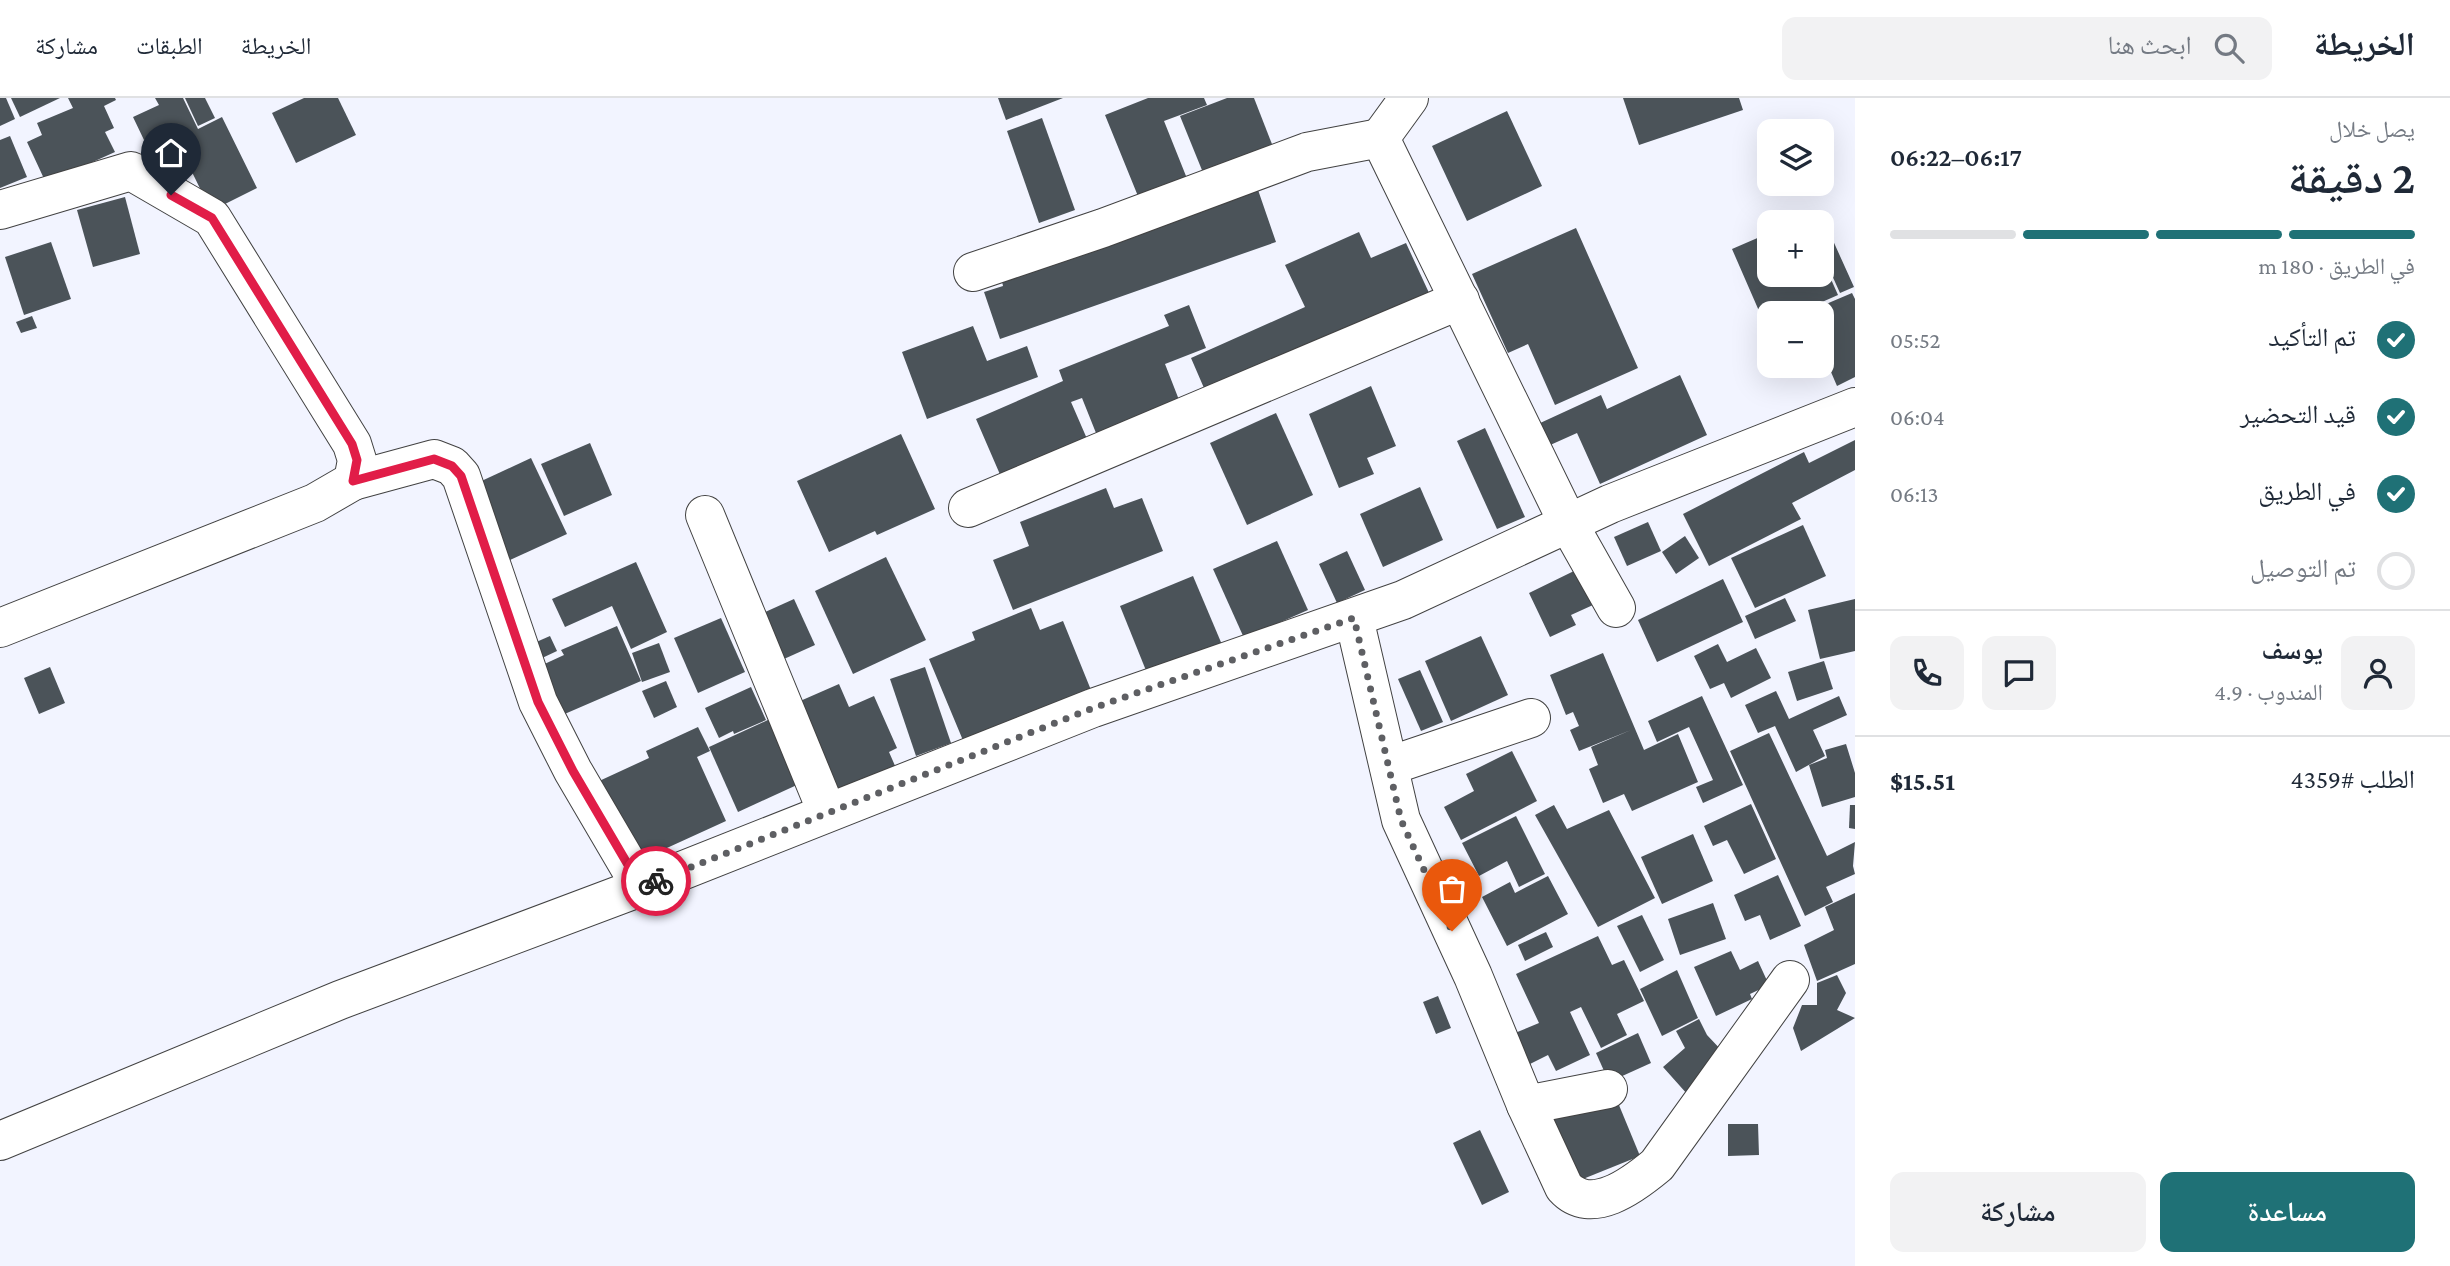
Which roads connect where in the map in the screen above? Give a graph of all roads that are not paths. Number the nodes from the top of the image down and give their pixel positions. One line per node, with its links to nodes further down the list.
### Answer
1 (1409, 98): 2 (street)
2 (1380, 138): 4 (street); 5 (street)
3 (0, 210): 7 (street)
4 (973, 272)
5 (1460, 300): 8 (street); 10 (street)
6 (1855, 407): 10 (street)
7 (353, 481): 13 (street); 17 (street)
8 (968, 508)
9 (705, 514): 16 (street)
10 (1568, 523): 11 (street); 12 (street)
11 (1616, 608)
12 (1354, 618): 15 (street); 16 (street)
13 (0, 628)
14 (1531, 719): 15 (street)
15 (1389, 766): 20 (street)
16 (827, 812): 17 (street)
17 (641, 887): 21 (street)
18 (1790, 980): 20 (street)
19 (1608, 1089): 20 (street)
20 (1526, 1105)
21 (0, 1141)

